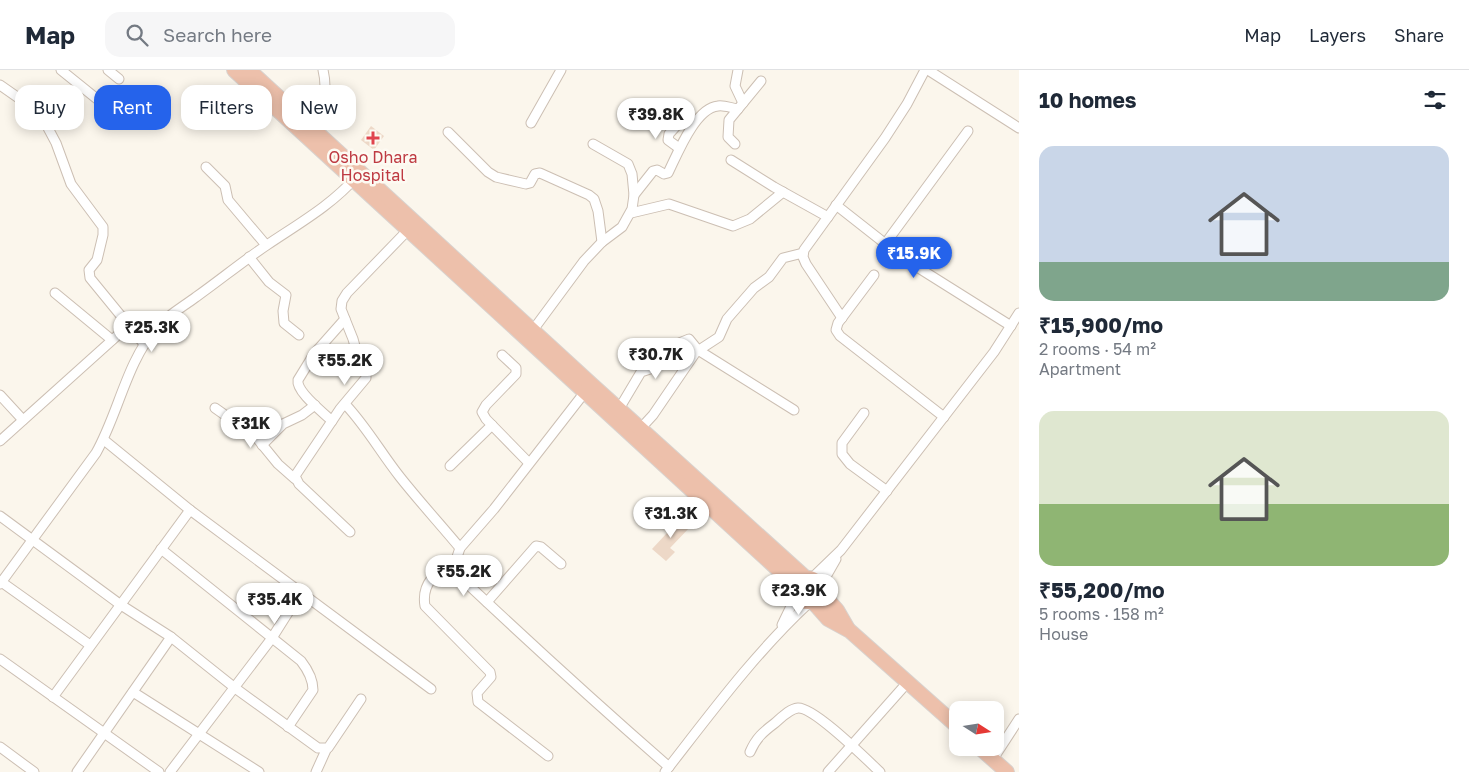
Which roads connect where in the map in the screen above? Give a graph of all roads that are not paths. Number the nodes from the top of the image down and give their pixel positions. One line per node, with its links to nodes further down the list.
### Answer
1 (61, 70): 13 (street)
2 (108, 70): 9 (street)
3 (234, 70): 27 (highway)
4 (249, 70): 14 (highway)
5 (324, 70): 12 (street)
6 (560, 70): 16 (street)
7 (738, 70): 15 (street)
8 (926, 70): 18 (street); 30 (street)
9 (119, 79)
10 (761, 80): 15 (street)
11 (0, 85): 44 (street)
12 (326, 85)
13 (94, 97)
14 (282, 101)
15 (740, 106): 23 (street); 24 (street)
16 (531, 122)
17 (678, 124): 24 (street)
18 (1019, 128)
19 (313, 130): 27 (highway)
20 (448, 132): 34 (street)
21 (968, 132): 35 (street)
22 (593, 144): 29 (street)
23 (735, 144)
24 (679, 148): 29 (street)
25 (731, 160): 28 (street)
26 (206, 167): 36 (street)
27 (357, 176): 33 (highway); 36 (street); 46 (highway)
28 (783, 192): 31 (street); 32 (street)
29 (634, 195): 31 (street)
30 (836, 205): 32 (street); 35 (street)
31 (631, 213): 34 (street)
32 (828, 217): 37 (street)
33 (408, 230): 43 (street); 52 (highway)
34 (602, 242): 46 (street)
35 (885, 244): 45 (street)
36 (266, 245): 38 (street)
37 (803, 253): 42 (street); 50 (street)
38 (250, 257): 47 (street); 49 (street)
39 (874, 276): 42 (street)
40 (55, 293): 48 (street)
41 (1019, 313): 45 (street)
42 (842, 318): 60 (street)
43 (345, 319): 54 (street); 55 (street)
44 (129, 325): 48 (street); 49 (street)
45 (1011, 326): 60 (street)
46 (533, 330): 57 (highway)
47 (299, 335)
48 (112, 340): 61 (street)
49 (144, 344): 65 (street)
50 (698, 350): 57 (street); 58 (street); 64 (street)
51 (502, 355): 63 (street)
52 (585, 392): 68 (street); 81 (highway)
53 (0, 396): 61 (street)
54 (345, 404): 62 (street); 76 (street)
55 (315, 405): 62 (street); 67 (street)
56 (215, 408): 67 (street)
57 (619, 408): 64 (highway)
58 (794, 410)
59 (864, 413): 71 (street)
60 (944, 417): 71 (street)
61 (23, 420): 66 (street)
62 (332, 421): 70 (street)
63 (492, 425): 68 (street); 69 (street)
64 (641, 428): 81 (highway)
65 (104, 440): 72 (street); 75 (street)
66 (0, 441)
67 (262, 445): 70 (street)
68 (530, 463): 76 (street)
69 (450, 466)
70 (295, 478): 74 (street)
71 (887, 491): 81 (street)
72 (190, 510): 77 (street); 82 (street)
73 (0, 516): 75 (street)
74 (350, 532)
75 (34, 540): 80 (street); 84 (street)
76 (460, 548): 78 (street)
77 (161, 549): 84 (street); 87 (street)
78 (454, 561): 83 (street); 105 (street)
79 (561, 564): 83 (street)
80 (1, 582): 88 (street)
81 (809, 590): 85 (street); 85 (street); 90 (highway)
82 (301, 592): 87 (street); 92 (street)
83 (487, 602): 108 (street)
84 (121, 604): 86 (street); 88 (street)
85 (780, 629): 108 (street)
86 (171, 637): 91 (street); 93 (street)
87 (272, 638): 91 (street); 98 (street)
88 (90, 645): 94 (street)
89 (0, 659): 94 (street)
90 (907, 683): 97 (highway); 101 (street)
91 (235, 688): 98 (street); 100 (street)
92 (431, 690)
93 (134, 692): 99 (street); 100 (street)
94 (53, 697): 99 (street)
95 (361, 698): 103 (street)
96 (1019, 719): 107 (street)
97 (949, 720)
98 (288, 727): 103 (street)
99 (104, 733): 110 (street); 111 (street)
100 (200, 735): 112 (street); 113 (street)
101 (851, 746): 104 (street); 115 (street); 116 (street)
102 (0, 747): 109 (street)
103 (326, 750): 114 (street)
104 (750, 752)
105 (548, 756)
106 (989, 756): 107 (highway)
107 (993, 759): 117 (highway)
108 (667, 769)
109 (34, 772)
110 (77, 772)
111 (159, 772)
112 (170, 772)
113 (259, 772)
114 (316, 772)
115 (828, 772)
116 (880, 772)
117 (1007, 772)

